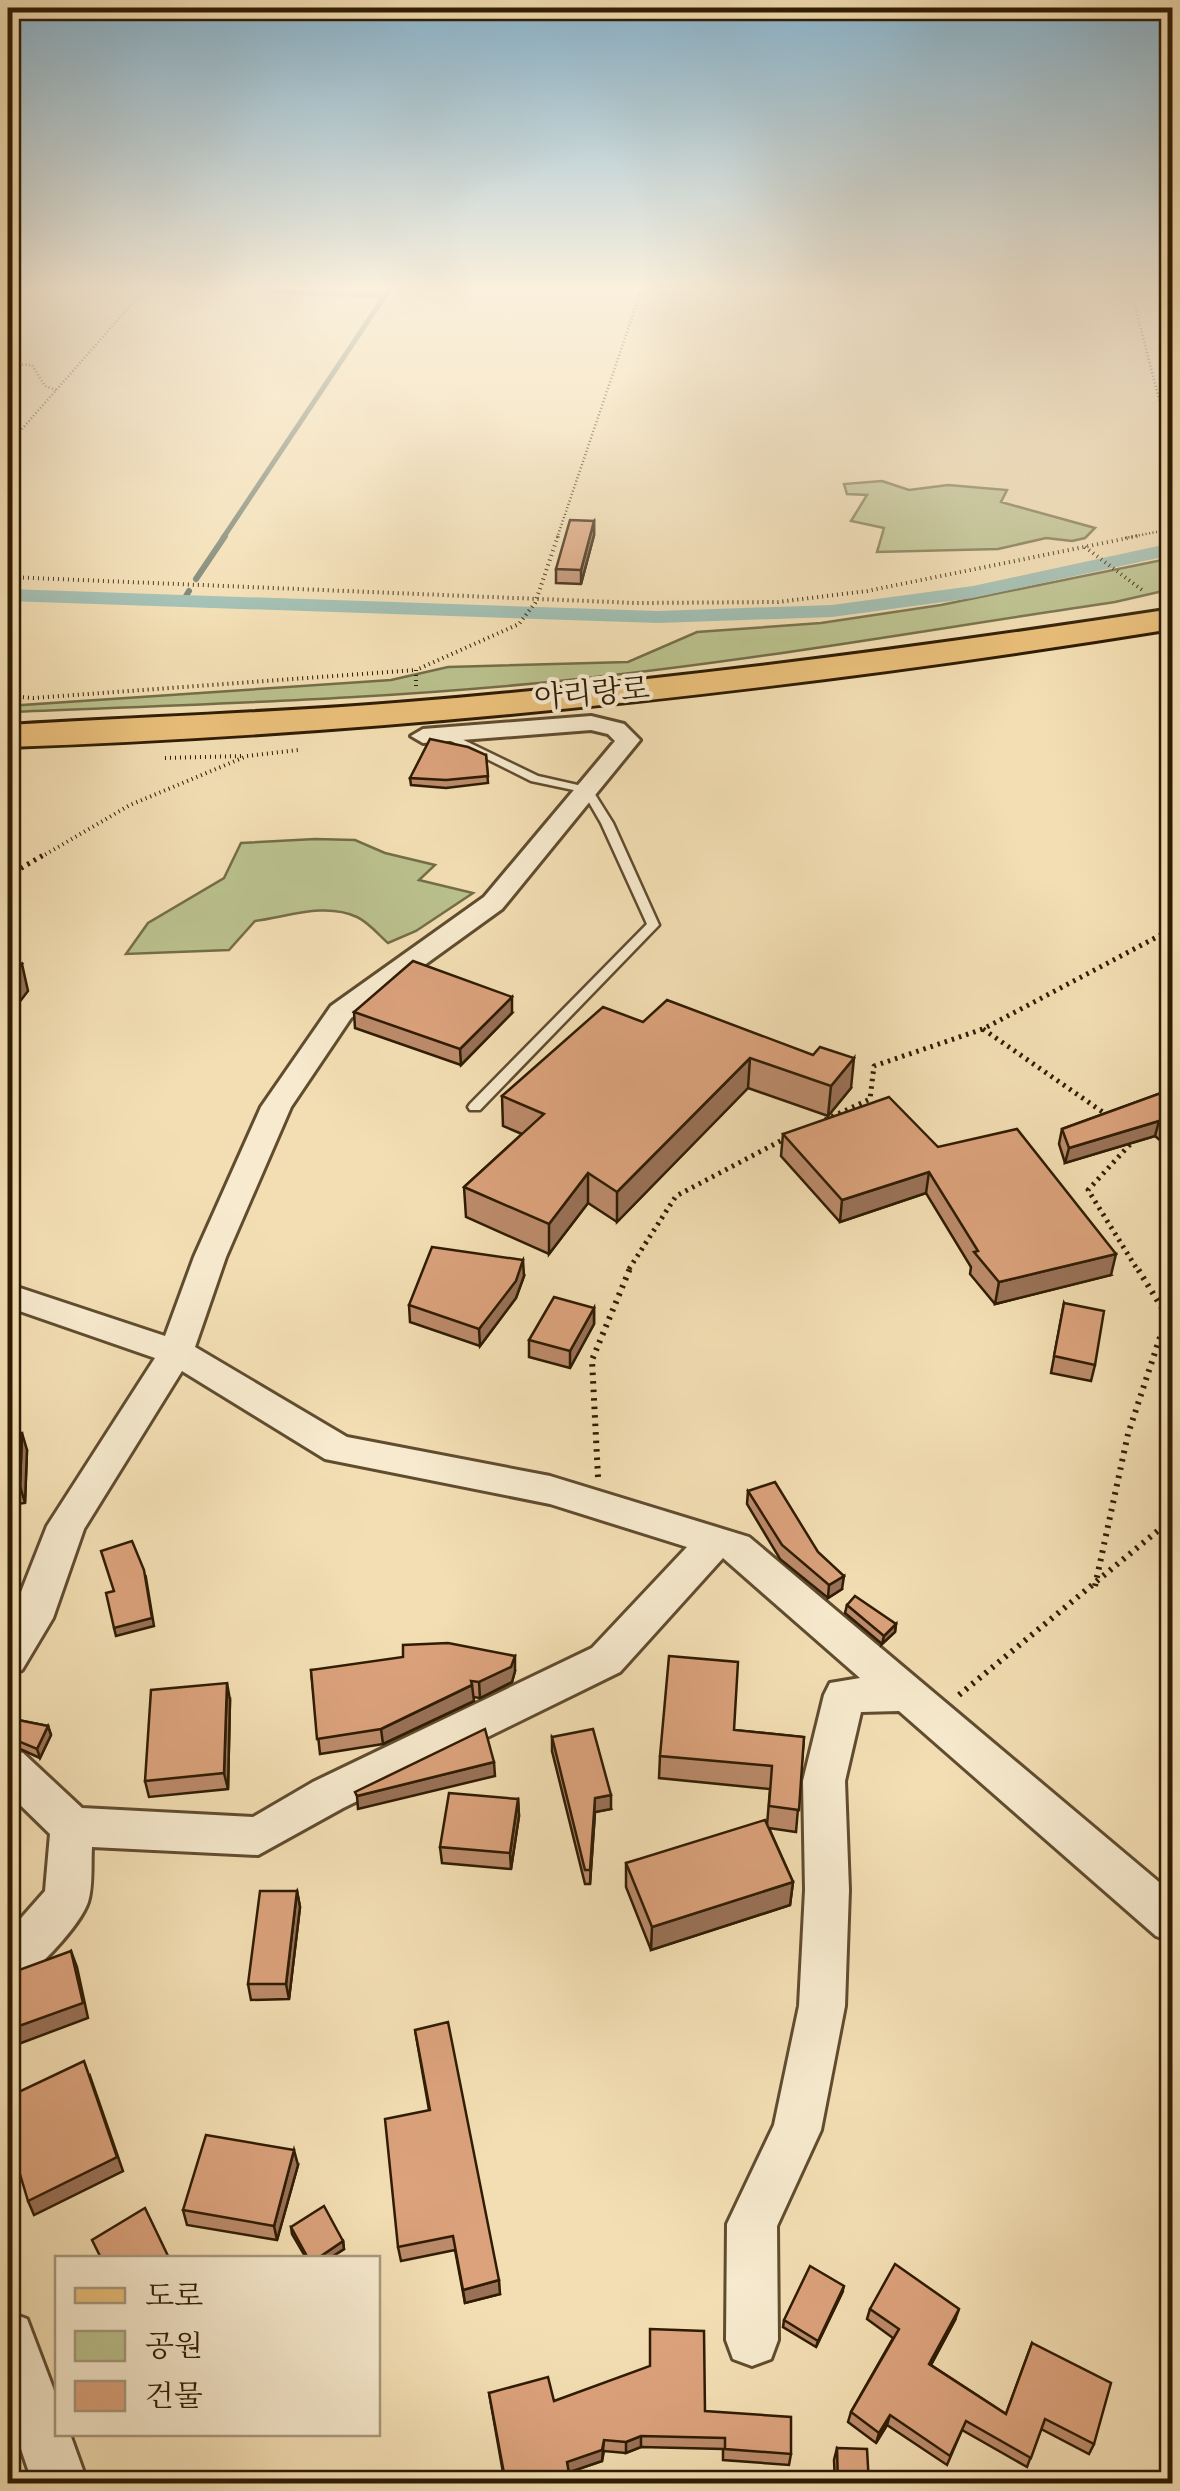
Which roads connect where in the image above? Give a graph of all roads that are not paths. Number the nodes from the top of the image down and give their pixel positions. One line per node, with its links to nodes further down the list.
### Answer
1 (1162, 597): 3 (main road, 아리랑로)
2 (1172, 619): 5 (main road, 아리랑로)
3 (8, 723)
4 (434, 734): 6 (lane); 6 (street)
5 (8, 736)
6 (587, 790): 7 (lane); 9 (street)
7 (476, 1107)
8 (8, 1295): 9 (street)
9 (176, 1352): 10 (street); 11 (street)
10 (716, 1540): 12 (street); 14 (street)
11 (8, 1658)
12 (920, 1705): 15 (street); 18 (street)
13 (8, 1766): 14 (street)
14 (72, 1827): 16 (street)
15 (1172, 1921)
16 (8, 1966)
17 (8, 2338): 19 (street)
18 (752, 2340)
19 (61, 2484)

